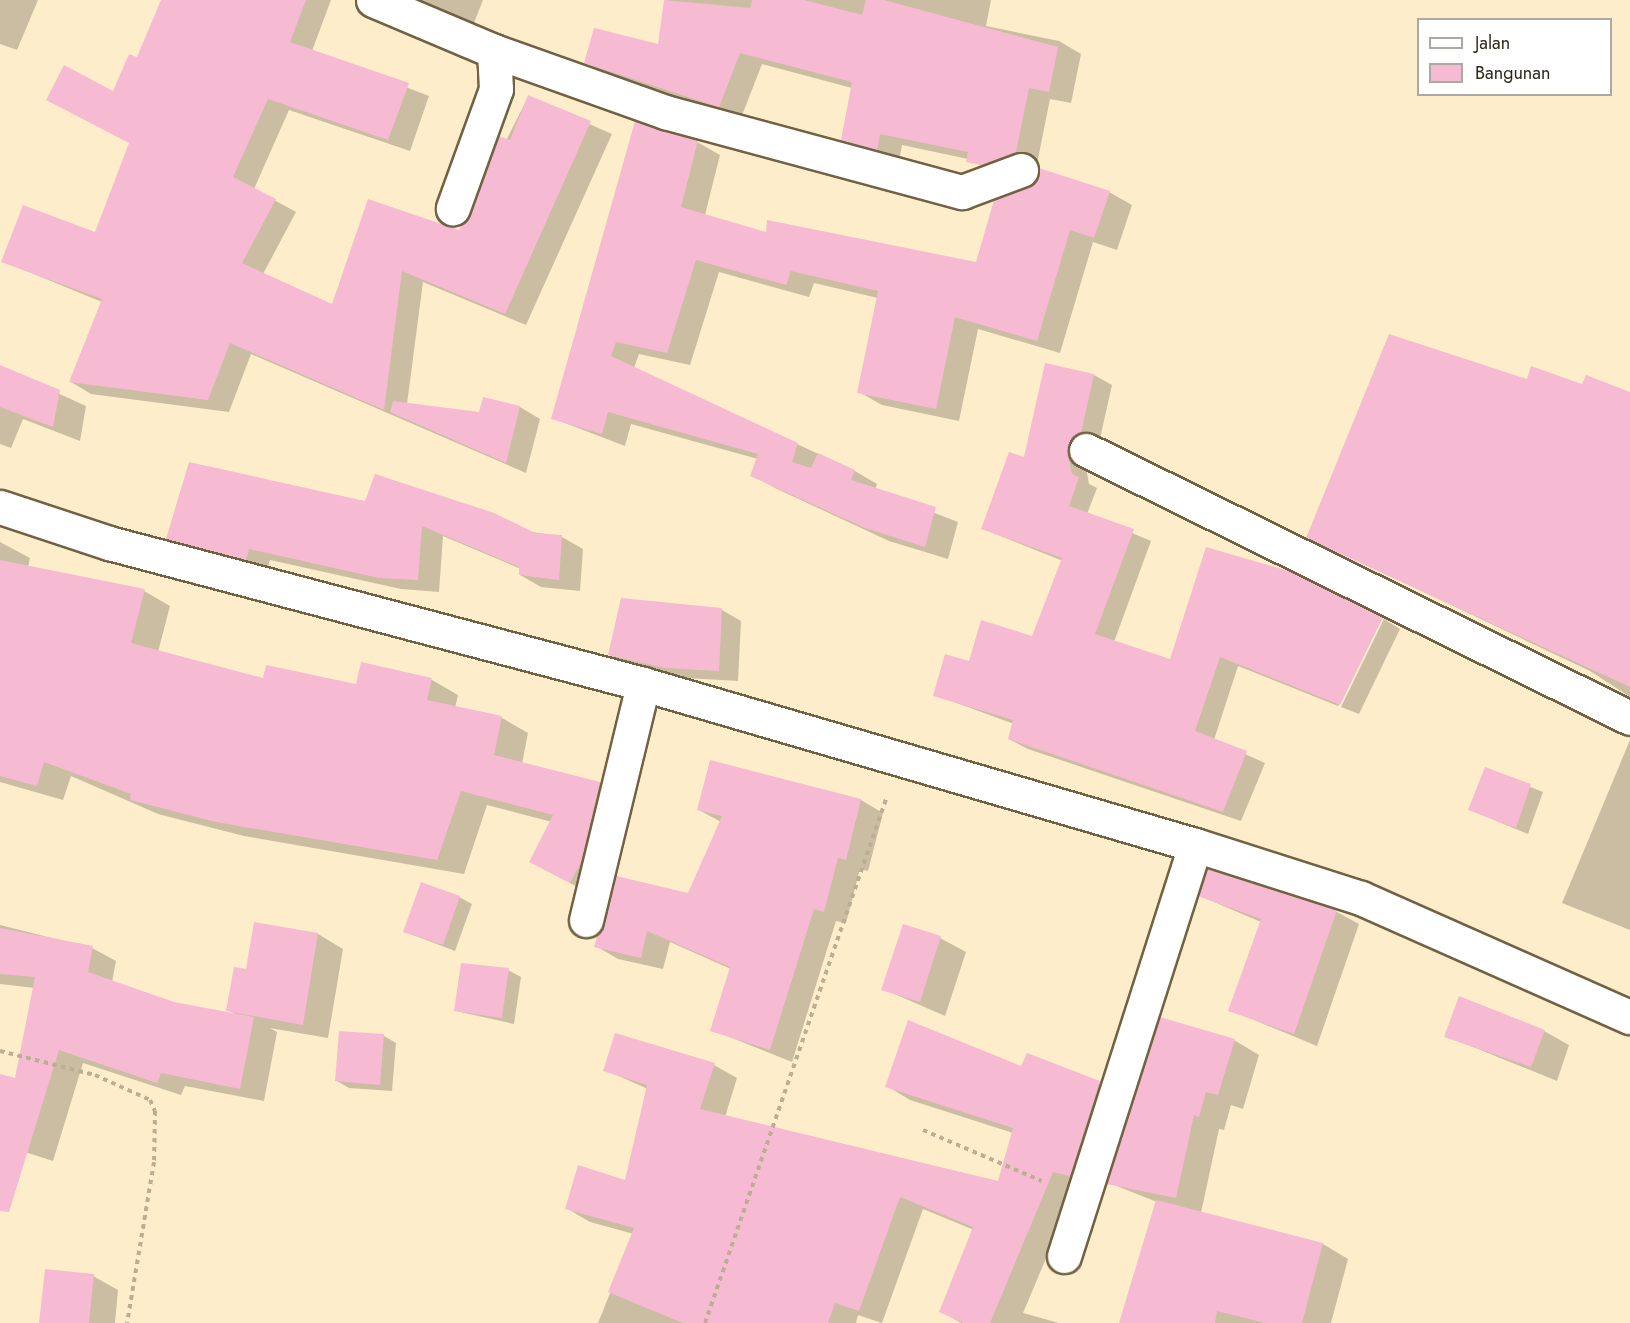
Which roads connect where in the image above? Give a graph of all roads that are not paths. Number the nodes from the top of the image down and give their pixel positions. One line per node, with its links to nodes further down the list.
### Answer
1 (373, 0): 2 (street)
2 (494, 51): 3 (street); 4 (street)
3 (1021, 170)
4 (453, 208)
5 (1086, 450): 8 (street)
6 (0, 507): 7 (street)
7 (643, 684): 9 (street); 10 (street)
8 (1630, 718)
9 (1196, 845): 11 (street); 12 (street)
10 (586, 920)
11 (1630, 1017)
12 (1064, 1256)

